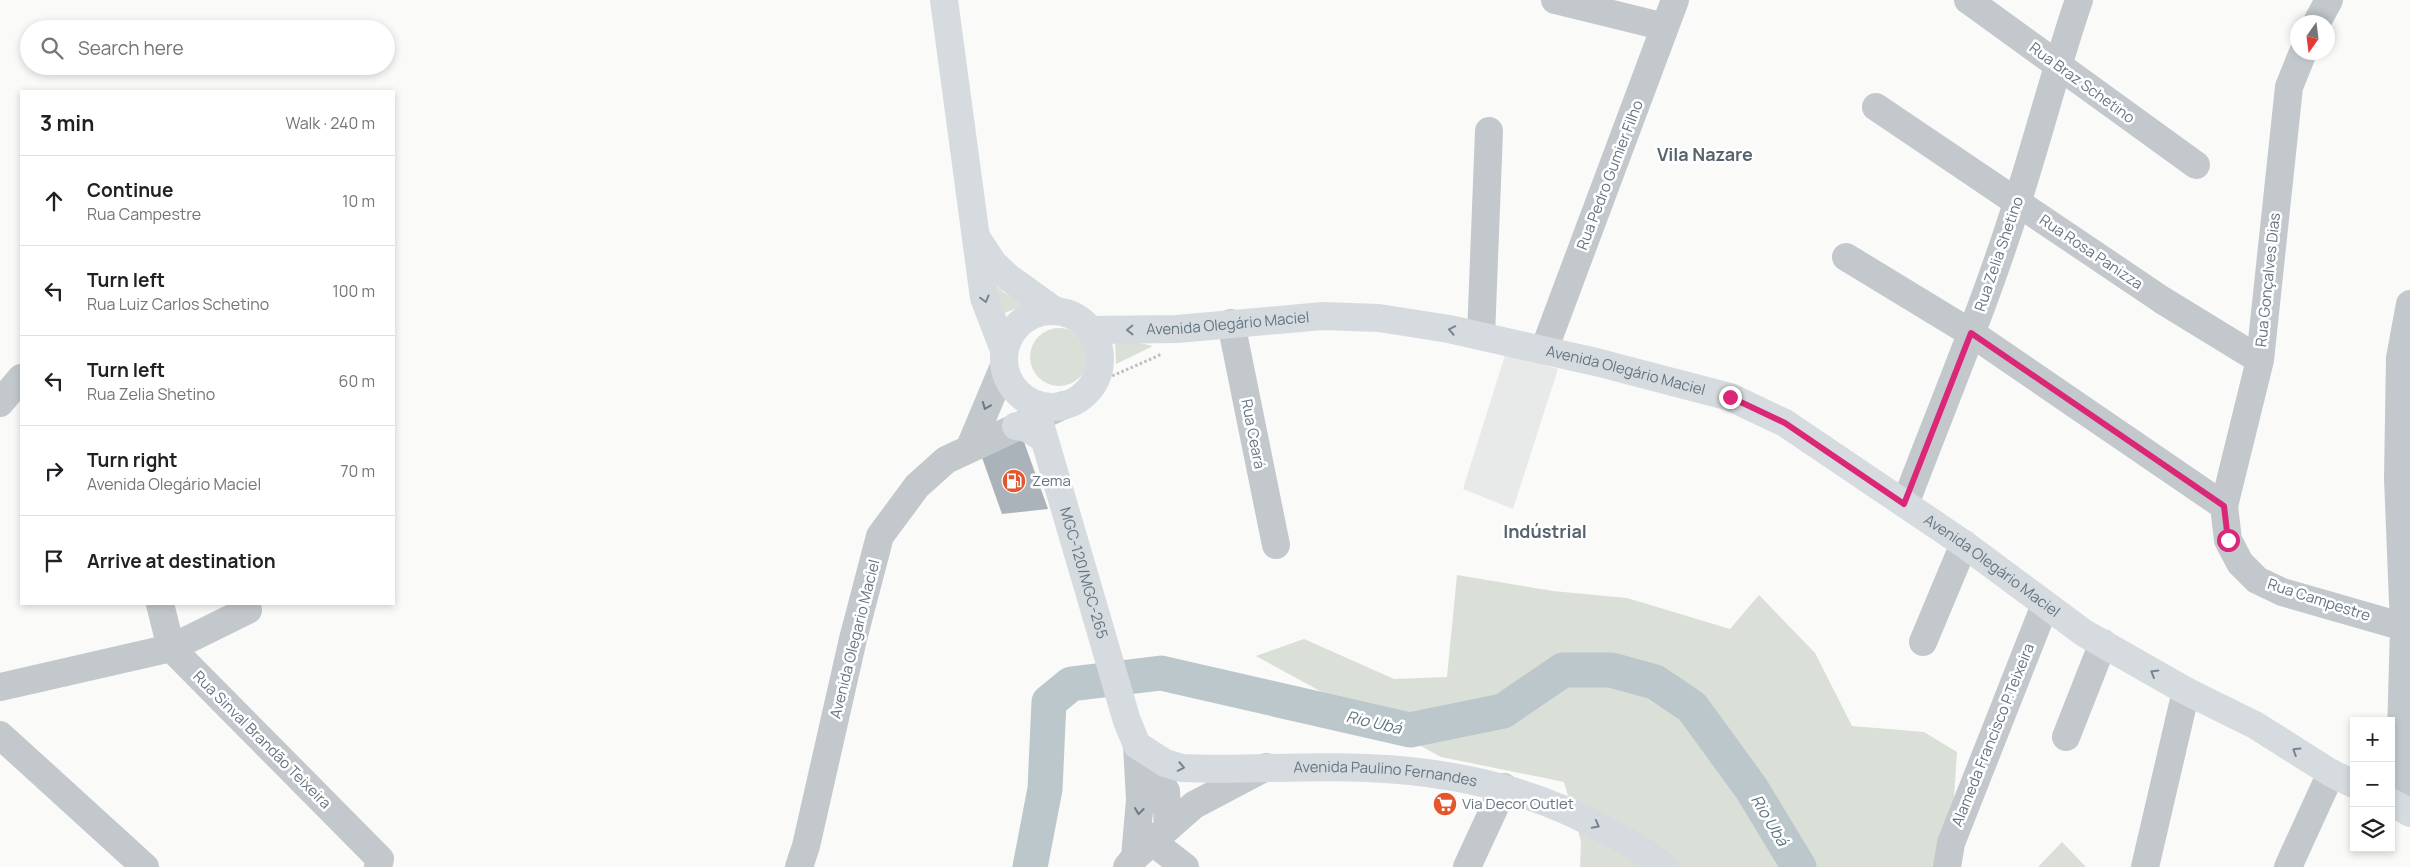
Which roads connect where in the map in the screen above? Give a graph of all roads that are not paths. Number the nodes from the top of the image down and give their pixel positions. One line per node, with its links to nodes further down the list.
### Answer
1 (944, 0): 15 (main road)
2 (1555, 0): 8 (street)
3 (1675, 0): 8 (street, Rua Pedro Gumier Filho)
4 (1968, 0): 10 (street, Rua Braz Schetino)
5 (2079, 0): 10 (street, Rua Zelia Shetino)
6 (2329, 0): 7 (street)
7 (2321, 15)
8 (1665, 27): 23 (street, Rua Pedro Gumier Filho)
9 (2300, 60): 25 (street, Rua Gonçalves Dias)
10 (2057, 65): 13 (street, Rua Braz Schetino); 14 (street, Rua Zelia Shetino)
11 (1876, 107): 14 (street, Rua Rosa Panizza)
12 (1489, 131): 22 (street)
13 (2196, 165)
14 (2017, 203): 21 (street, Rua Zelia Shetino); 25 (street, Rua Rosa Panizza)
15 (974, 234): 18 (main road); 24 (main road, one-way to 24)
16 (1846, 258): 21 (street)
17 (2410, 304): 37 (street)
18 (1055, 311): 20 (main road); 24 (main road)
19 (1231, 323): 20 (main road, Avenida Olegário Maciel, one-way to 20); 22 (main road, Avenida Olegário Maciel, one-way to 19); 33 (street, Rua Ceará)
20 (1090, 330): 28 (main road)
21 (1971, 333): 30 (street, Rua Zelia Shetino); 31 (street)
22 (1481, 336): 23 (main road, Avenida Olegário Maciel)
23 (1544, 350): 30 (main road, Avenida Olegário Maciel)
24 (1004, 358): 28 (main road); 29 (street, one-way to 29)
25 (2260, 360): 31 (street, Rua Gonçalves Dias)
26 (20, 379): 27 (street)
27 (0, 404)
28 (1041, 416): 29 (street, Avenida Olegario Maciel); 43 (main road, MGC-120/MGC-265)
29 (970, 447): 53 (street, Avenida Olegario Maciel)
30 (1904, 504): 32 (main road, Avenida Olegário Maciel)
31 (2224, 506): 37 (street, Rua Campestre)
32 (1964, 544): 35 (main road, Avenida Olegário Maciel); 38 (street)
33 (1276, 545)
34 (160, 605): 40 (street)
35 (2045, 605): 39 (main road, Avenida Olegário Maciel); 57 (street, Alameda Francisco P.Teixeira)
36 (248, 610): 40 (street)
37 (2404, 627): 49 (street)
38 (1923, 642)
39 (2103, 643): 42 (main road, Avenida Olegário Maciel, one-way to 39); 45 (street)
40 (171, 648): 41 (street); 52 (street, Rua Sinval Brandão Teixeira)
41 (0, 687)
42 (2186, 691): 47 (main road, Avenida Olegário Maciel, one-way to 42); 58 (street)
43 (1132, 733): 46 (main road, Avenida Paulino Fernandes, one-way to 46); 50 (street, one-way to 50); 50 (street)
44 (0, 735): 51 (street)
45 (2066, 737)
46 (1266, 767): 48 (main road, Avenida Paulino Fernandes); 50 (street, Avenida Paulino Fernandes)
47 (2342, 778): 59 (street)
48 (1504, 787): 55 (street); 56 (main road, Avenida Paulino Fernandes, one-way to 56)
49 (2400, 807)
50 (1146, 849): 54 (street)
51 (145, 867)
52 (378, 867)
53 (799, 867)
54 (1184, 867)
55 (1467, 867)
56 (1664, 867)
57 (1947, 867)
58 (2145, 867)
59 (2288, 867)

